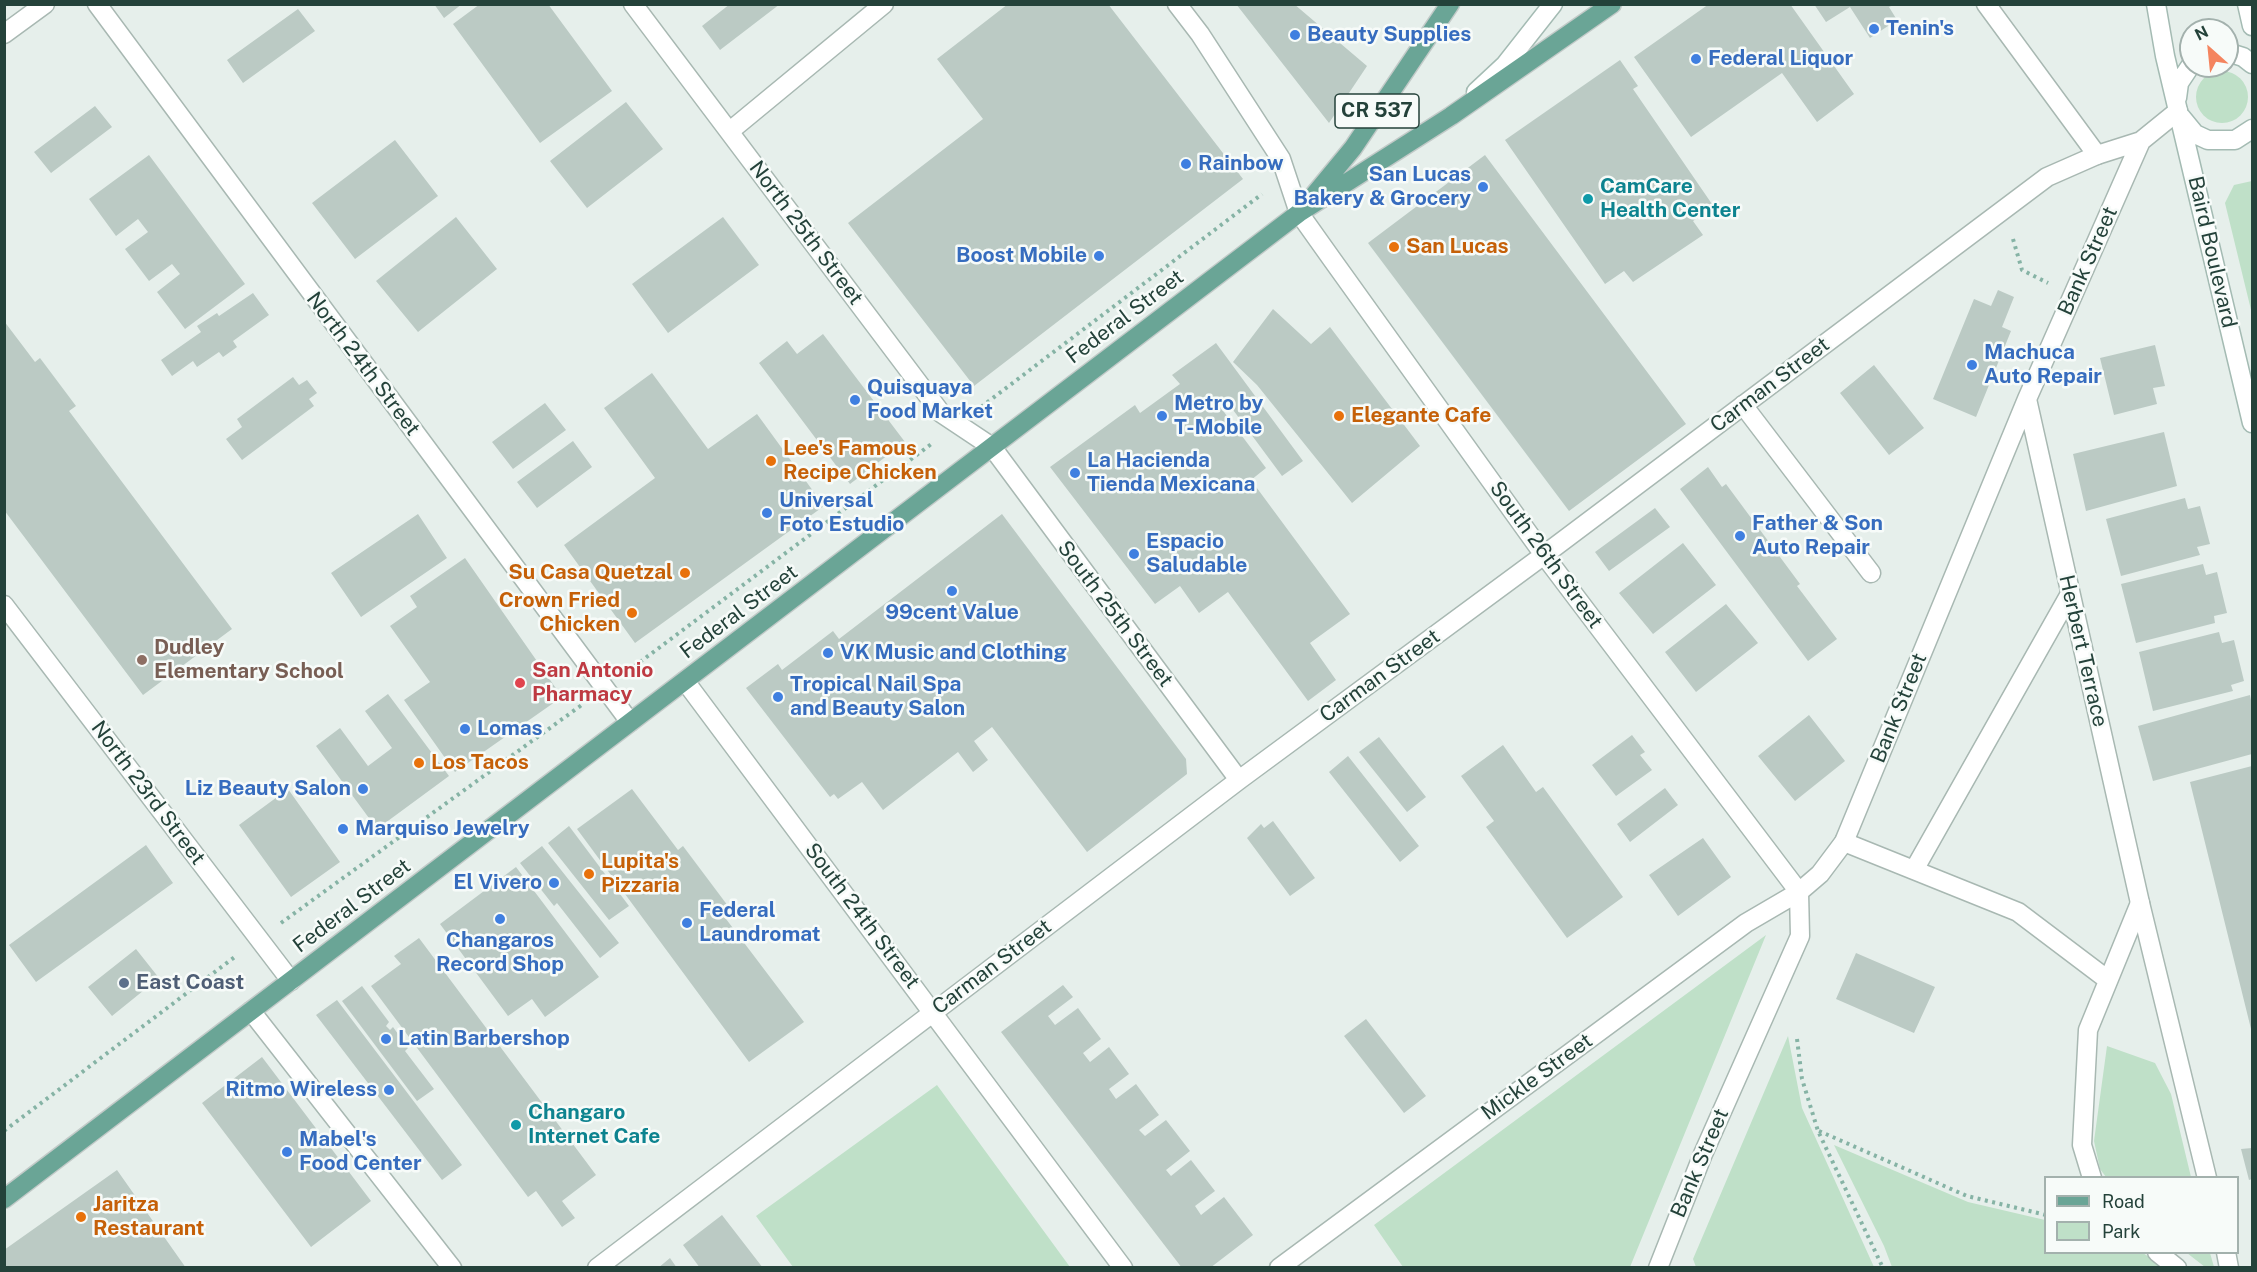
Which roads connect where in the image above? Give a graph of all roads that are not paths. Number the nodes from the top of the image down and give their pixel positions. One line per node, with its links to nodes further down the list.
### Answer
1 (45, 4): 13 (street)
2 (97, 4): 33 (street, North 24th Street)
3 (633, 4): 20 (street, North 25th Street)
4 (884, 4): 20 (street)
5 (1176, 4): 23 (street, South 26th Street)
6 (1450, 4): 23 (main road, Federal Street / CR 537)
7 (1552, 4): 18 (street)
8 (1612, 4): 18 (main road, Federal Street / CR 537)
9 (1986, 4): 22 (street)
10 (2156, 4): 17 (street, Baird Boulevard)
11 (2247, 4): 12 (street)
12 (2253, 26)
13 (4, 34)
14 (2239, 56): 15 (street)
15 (2253, 64)
16 (2182, 78): 17 (street, Baird Boulevard)
17 (2178, 110): 19 (street); 21 (street, Carman Street); 26 (street, Baird Boulevard)
18 (1450, 116): 23 (main road, Federal Street / CR 537)
19 (2253, 129)
20 (730, 131): 27 (street, North 25th Street)
21 (2141, 141): 22 (street, Carman Street); 24 (street, Bank Street)
22 (2097, 154): 25 (street, Carman Street)
23 (1299, 213): 27 (main road, Federal Street / CR 537); 28 (street, South 26th Street)
24 (2027, 399): 30 (street, Herbert Terrace); 35 (street, Bank Street)
25 (1743, 405): 28 (street, Carman Street); 29 (street)
26 (2253, 423)
27 (992, 447): 32 (main road, Federal Street / CR 537); 34 (street, South 25th Street)
28 (1544, 555): 34 (street, Carman Street); 37 (street, South 26th Street)
29 (1871, 573)
30 (2070, 594): 36 (street); 38 (street, Herbert Terrace)
31 (4, 605): 40 (street, North 23rd Street)
32 (685, 681): 33 (main road, Federal Street / CR 537); 42 (street, South 24th Street)
33 (630, 722): 40 (main road, Federal Street / CR 537)
34 (1239, 780): 42 (street, Carman Street)
35 (1844, 842): 36 (street); 37 (street, Bank Street)
36 (1914, 870): 39 (street)
37 (1799, 892): 50 (street, Mickle Street); 51 (street, Bank Street)
38 (2140, 903): 39 (street); 44 (street, Herbert Terrace)
39 (2108, 980): 43 (street)
40 (291, 981): 41 (main road, Federal Street / CR 537)
41 (251, 1011): 45 (main road, Federal Street / CR 537); 47 (street)
42 (933, 1011): 48 (street, Carman Street); 49 (street, South 24th Street)
43 (2091, 1176)
44 (2207, 1176)
45 (4, 1199)
46 (2160, 1254): 52 (street)
47 (452, 1268)
48 (597, 1268)
49 (1123, 1268)
50 (1279, 1268)
51 (1658, 1268)
52 (2177, 1268)

